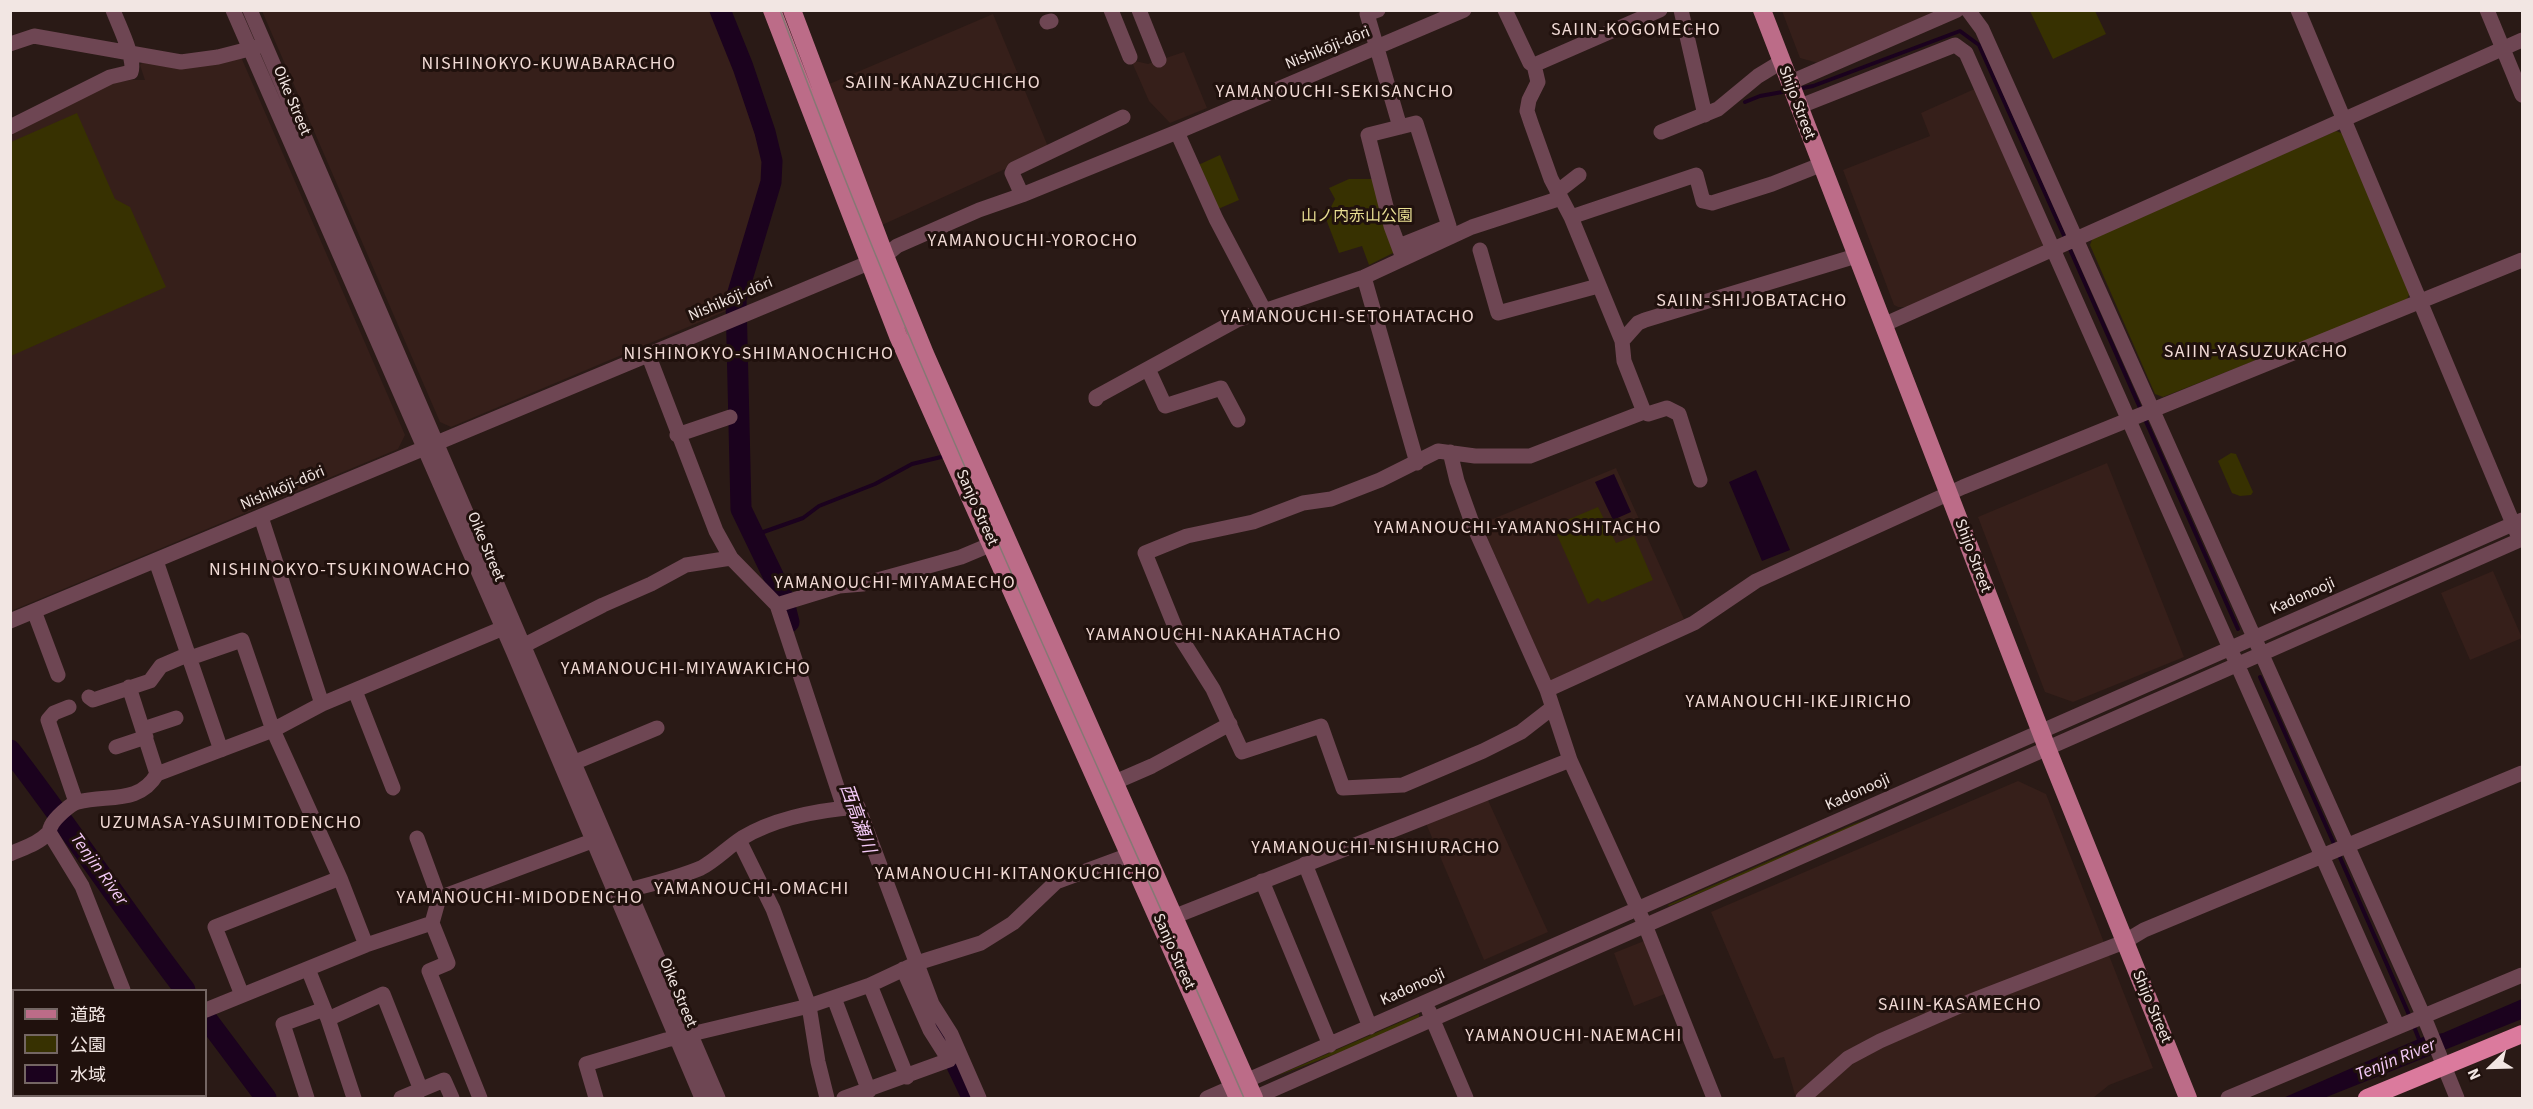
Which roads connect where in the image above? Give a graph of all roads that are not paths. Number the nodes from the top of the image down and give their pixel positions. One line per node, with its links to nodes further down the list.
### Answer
1 (113, 10): 24 (street)
2 (233, 10): 23 (street, Oike Street)
3 (250, 10): 19 (street, Oike Street)
4 (771, 10): 48 (main road, Sanjo Street)
5 (792, 10): 48 (main road, Sanjo Street)
6 (1111, 10): 25 (street)
7 (1139, 10): 26 (street)
8 (1378, 10): 21 (street)
9 (1464, 10): 21 (street, Nishikōji-dōri)
10 (1505, 10): 28 (street)
11 (1660, 10): 28 (street)
12 (1681, 10): 31 (street)
13 (1762, 10): 27 (main road, Shijo Street)
14 (1958, 10): 29 (street)
15 (1968, 10): 43 (street)
16 (2298, 10): 33 (street)
17 (2487, 10): 22 (street)
18 (2523, 40): 22 (street)
19 (265, 43): 23 (street); 65 (street, Oike Street)
20 (10, 44): 24 (street)
21 (1377, 48): 35 (street); 36 (street, Nishikōji-dōri)
22 (2503, 49): 30 (street); 33 (street)
23 (249, 50): 24 (street); 65 (street, Oike Street)
24 (130, 54): 34 (street)
25 (1130, 57)
26 (1159, 60)
27 (1781, 62): 29 (main road, Shijo Street); 31 (street)
28 (1534, 65): 41 (street)
29 (1793, 93): 38 (main road, Shijo Street); 44 (street)
30 (2523, 95)
31 (1705, 115): 37 (street)
32 (1123, 117): 40 (street)
33 (2344, 120): 43 (street); 52 (street)
34 (10, 127)
35 (1400, 127): 46 (street); 46 (street)
36 (1177, 132): 40 (street, Nishikōji-dōri); 53 (street)
37 (1661, 132)
38 (1820, 165): 42 (street); 47 (main road, Shijo Street)
39 (1578, 175): 41 (street)
40 (1022, 195): 48 (street, Nishikōji-dōri)
41 (1559, 195): 42 (street); 46 (street)
42 (1571, 217): 51 (street)
43 (2076, 239): 44 (street); 59 (street)
44 (2054, 249): 54 (street); 63 (street)
45 (1480, 250): 51 (street)
46 (1401, 251): 50 (street)
47 (1856, 256): 54 (main road, Shijo Street); 55 (street)
48 (877, 260): 56 (street, Nishikōji-dōri); 73 (main road, Sanjo Street); 110 (main road, Sanjo Street)
49 (2523, 260): 52 (street)
50 (1364, 277): 53 (street); 67 (street)
51 (1598, 286): 55 (street)
52 (2420, 302): 59 (street); 71 (street)
53 (1264, 310): 57 (street)
54 (1883, 325): 69 (main road, Shijo Street)
55 (1622, 340): 60 (street)
56 (648, 354): 64 (street); 65 (street, Nishikōji-dōri)
57 (1148, 369): 58 (street); 62 (street)
58 (1096, 399)
59 (2153, 410): 63 (street); 84 (street)
60 (1644, 412): 66 (street); 68 (street)
61 (730, 417): 64 (street)
62 (1238, 420)
63 (2129, 420): 69 (street); 84 (street)
64 (677, 435): 74 (street)
65 (430, 447): 70 (street, Nishikōji-dōri); 83 (street, Oike Street)
66 (1450, 452): 67 (street); 91 (street)
67 (1417, 463): 99 (street)
68 (1700, 480)
69 (1949, 495): 91 (street); 103 (main road, Shijo Street)
70 (261, 517): 75 (street, Nishikōji-dōri); 95 (street)
71 (2518, 522): 72 (street); 76 (street, Kadonooji)
72 (2522, 542): 77 (street, Kadonooji)
73 (992, 544): 79 (street); 110 (main road, Sanjo Street)
74 (731, 558): 79 (street); 85 (street)
75 (156, 561): 80 (street, Nishikōji-dōri); 86 (street)
76 (2424, 563): 77 (street); 78 (street, Kadonooji)
77 (2431, 579): 81 (street, Kadonooji)
78 (2350, 596): 81 (street); 84 (street, Kadonooji)
79 (781, 603): 113 (street)
80 (34, 611): 82 (street, Nishikōji-dōri); 88 (street)
81 (2357, 612): 87 (street, Kadonooji)
82 (10, 621)
83 (508, 626): 85 (street, Oike Street); 92 (street)
84 (2243, 643): 87 (street); 87 (street); 89 (street, Kadonooji)
85 (518, 648): 107 (street, Oike Street)
86 (190, 656): 90 (street); 101 (street); 105 (street)
87 (2250, 659): 94 (street, Kadonooji); 118 (street); 121 (street)
88 (57, 675)
89 (2149, 684): 94 (street); 103 (street, Kadonooji)
90 (129, 687): 93 (street); 102 (street)
91 (1547, 690): 97 (street)
92 (355, 691): 95 (street); 111 (street)
93 (89, 697)
94 (2155, 700): 103 (street, Kadonooji)
95 (322, 704): 101 (street)
96 (69, 707): 112 (street)
97 (1552, 708): 99 (street); 106 (street)
98 (176, 718): 102 (street)
99 (1230, 724): 110 (street)
100 (657, 728): 107 (street)
101 (273, 730): 105 (street); 123 (street)
102 (145, 733): 104 (street); 109 (street)
103 (2044, 740): 127 (street, Kadonooji); 130 (street, Kadonooji); 132 (main road, Shijo Street)
104 (116, 747)
105 (220, 750): 109 (street)
106 (1570, 760): 122 (street); 127 (street)
107 (568, 765): 116 (street, Oike Street)
108 (2523, 773): 118 (street)
109 (157, 774): 112 (street)
110 (1107, 786): 120 (main road, Sanjo Street); 128 (main road, Sanjo Street)
111 (393, 788)
112 (71, 806): 114 (street)
113 (849, 808): 117 (street); 135 (street)
114 (51, 827): 119 (street); 139 (street)
115 (417, 837): 126 (street)
116 (599, 838): 125 (street, Oike Street); 126 (street)
117 (739, 840): 125 (street); 143 (street)
118 (2347, 845): 121 (street); 147 (street)
119 (10, 854)
120 (1129, 855): 128 (main road, Sanjo Street); 135 (street)
121 (2322, 856): 132 (street); 148 (street)
122 (1305, 864): 124 (street); 149 (street)
123 (340, 878): 133 (street); 140 (street)
124 (1262, 880): 128 (street); 152 (street)
125 (622, 892): 151 (street, Oike Street)
126 (439, 898): 129 (street)
127 (1638, 909): 130 (street); 131 (street, Kadonooji)
128 (1166, 919): 155 (main road, Sanjo Street)
129 (432, 923): 133 (street); 162 (street)
130 (1645, 925): 134 (street, Kadonooji); 172 (street)
131 (1581, 933): 134 (street); 142 (street, Kadonooji)
132 (2124, 942): 173 (street); 174 (main road, Shijo Street)
133 (366, 945): 136 (street)
134 (1588, 950): 146 (street, Kadonooji)
135 (910, 966): 138 (street); 154 (street); 168 (street)
136 (308, 969): 140 (street); 145 (street)
137 (2523, 975): 147 (street)
138 (870, 985): 141 (street); 154 (street)
139 (123, 989)
140 (242, 995): 144 (street)
141 (834, 998): 143 (street); 157 (street)
142 (1425, 1002): 146 (street); 149 (street, Kadonooji)
143 (809, 1006): 151 (street); 166 (street)
144 (210, 1008)
145 (326, 1014): 156 (street); 158 (street); 159 (street)
146 (1432, 1019): 170 (street, Kadonooji); 171 (street)
147 (2424, 1022): 148 (street); 153 (street)
148 (2401, 1026): 175 (street)
149 (1371, 1027): 152 (street, Kadonooji)
150 (2523, 1034): 153 (highway)
151 (684, 1035): 163 (street); 164 (street, Oike Street); 165 (street, Oike Street)
152 (1330, 1044): 155 (street, Kadonooji)
153 (2442, 1061): 176 (highway); 177 (street)
154 (907, 1077): 157 (street)
155 (1239, 1089): 169 (street, Kadonooji); 170 (main road, Sanjo Street)
156 (421, 1090): 160 (street); 161 (street)
157 (869, 1091): 167 (street)
158 (307, 1098)
159 (354, 1098)
160 (401, 1098)
161 (452, 1098)
162 (480, 1098)
163 (596, 1098)
164 (702, 1098)
165 (718, 1098)
166 (826, 1098)
167 (844, 1098)
168 (979, 1098)
169 (1207, 1098)
170 (1254, 1098)
171 (1466, 1098)
172 (1714, 1098)
173 (1803, 1098)
174 (2188, 1098)
175 (2228, 1098)
176 (2367, 1098)
177 (2457, 1098)

